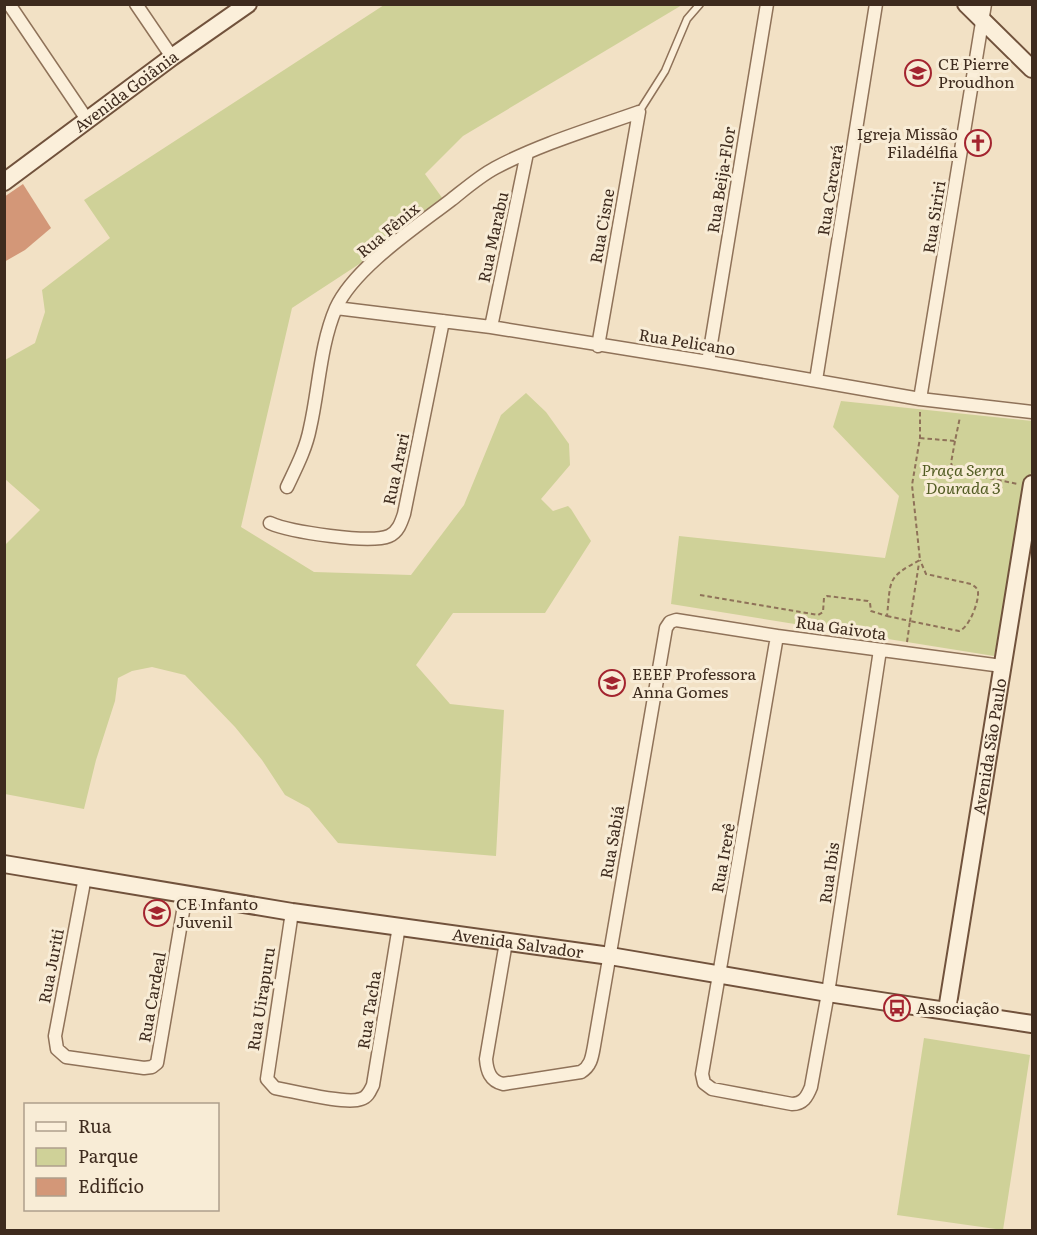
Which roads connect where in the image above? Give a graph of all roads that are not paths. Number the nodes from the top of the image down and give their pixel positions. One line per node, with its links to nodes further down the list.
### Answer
1 (9, 4): 12 (street)
2 (136, 4): 9 (street)
3 (248, 4): 9 (street, Avenida Goiânia)
4 (700, 4): 11 (lane)
5 (767, 4): 19 (street, Rua Beija-Flor)
6 (876, 4): 20 (street, Rua Carcará)
7 (966, 4): 8 (street)
8 (984, 13): 10 (street); 21 (street, Rua Siriri)
9 (172, 57): 12 (street, Avenida Goiânia)
10 (1032, 69)
11 (639, 112): 13 (street, Rua Fênix); 18 (street, Rua Cisne)
12 (88, 121): 14 (street, Avenida Goiânia)
13 (527, 153): 15 (street, Rua Fênix); 17 (street, Rua Marabu)
14 (4, 182)
15 (336, 308): 16 (street, Rua Pelicano); 24 (street, Rua Fênix)
16 (443, 321): 17 (street, Rua Pelicano); 26 (street, Rua Arari)
17 (491, 327): 18 (street, Rua Pelicano)
18 (598, 346): 19 (street, Rua Pelicano)
19 (708, 362): 20 (street, Rua Pelicano)
20 (816, 380): 21 (street, Rua Pelicano)
21 (920, 399): 22 (street, Rua Pelicano)
22 (1032, 412)
23 (1032, 485): 25 (street, Avenida São Paulo)
24 (286, 487)
25 (1029, 516): 30 (street, Avenida São Paulo)
26 (270, 524)
27 (676, 620): 28 (street, Rua Gaivota); 37 (street, Rua Sabiá)
28 (777, 636): 29 (street, Rua Gaivota); 38 (street, Rua Irerê)
29 (880, 650): 30 (street, Rua Gaivota); 39 (street, Rua Ibis)
30 (1002, 666): 40 (street, Avenida São Paulo)
31 (4, 864): 32 (street, Avenida Salvador)
32 (85, 877): 33 (street, Avenida Salvador); 42 (street, Rua Juriti)
33 (186, 894): 34 (street, Avenida Salvador); 42 (street, Rua Cardeal)
34 (292, 912): 35 (street, Avenida Salvador); 43 (street, Rua Uirapuru)
35 (399, 926): 36 (street, Avenida Salvador); 43 (street, Rua Tacha)
36 (506, 942): 37 (street, Avenida Salvador); 37 (street, Rua Sabiá)
37 (610, 956): 38 (street, Avenida Salvador)
38 (720, 974): 39 (street, Avenida Salvador); 44 (street, Rua Irerê)
39 (828, 993): 40 (street, Avenida Salvador); 44 (street, Rua Ibis)
40 (947, 1010): 41 (street, Avenida Salvador)
41 (1032, 1024)
42 (152, 1067)
43 (365, 1098)
44 (805, 1099)

